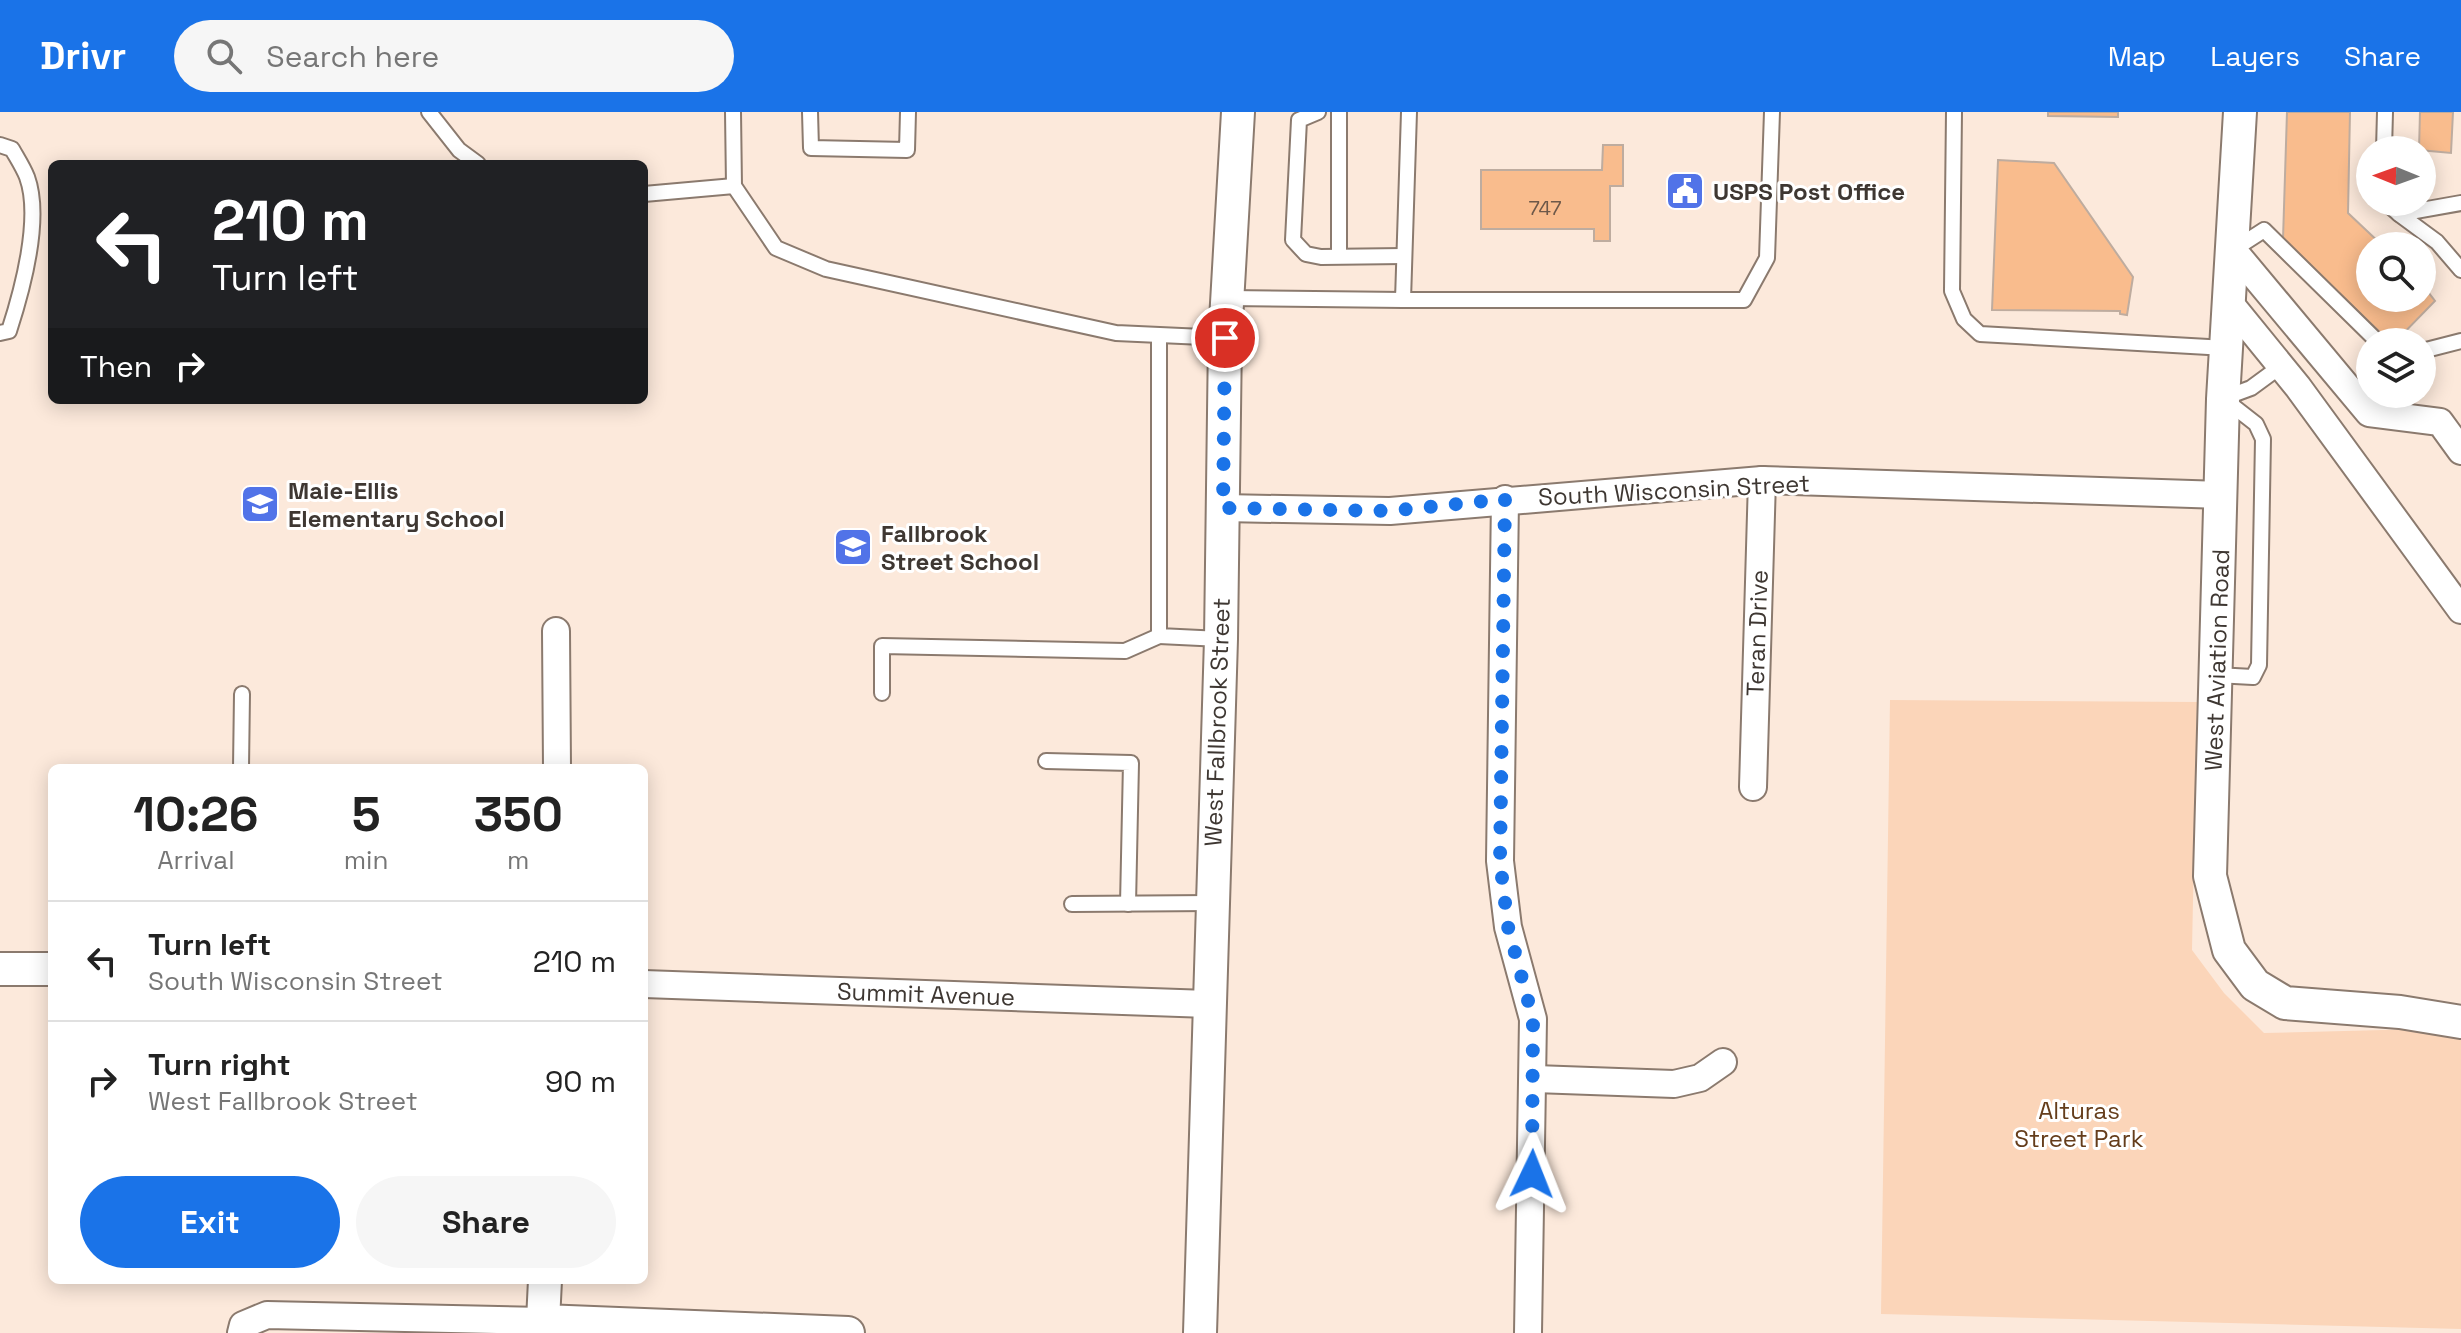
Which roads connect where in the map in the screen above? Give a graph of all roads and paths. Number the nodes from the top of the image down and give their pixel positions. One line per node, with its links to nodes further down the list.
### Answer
1 (429, 112): 15 (lane)
2 (733, 112): 16 (lane)
3 (810, 112): 4 (lane)
4 (908, 112)
5 (1238, 112): 25 (street, West Fallbrook Street)
6 (1318, 112): 22 (lane)
7 (1339, 112): 22 (lane)
8 (1409, 112): 23 (lane)
9 (1772, 112): 26 (lane)
10 (1954, 112): 34 (lane)
11 (2240, 112): 21 (street, West Aviation Road)
12 (2385, 112): 13 (lane)
13 (2384, 136)
14 (0, 145): 29 (lane)
15 (473, 160)
16 (734, 186): 17 (lane); 30 (lane)
17 (648, 194)
18 (2461, 203): 19 (lane)
19 (2436, 207)
20 (2402, 216): 24 (lane)
21 (2233, 250): 27 (street, West Aviation Road); 28 (lane); 37 (street)
22 (1339, 256): 23 (lane)
23 (1404, 256): 26 (lane)
24 (2461, 270)
25 (1227, 298): 26 (lane); 31 (street, West Fallbrook Street)
26 (1403, 300)
27 (2228, 301): 34 (street, West Aviation Road); 35 (street)
28 (2364, 328)
29 (0, 333)
30 (1159, 336): 31 (lane); 44 (lane)
31 (1225, 338): 41 (street, West Fallbrook Street)
32 (2461, 341): 33 (lane)
33 (2436, 347)
34 (2226, 348): 36 (street, West Aviation Road)
35 (2281, 366): 36 (lane); 42 (street)
36 (2223, 399): 39 (street, West Aviation Road); 46 (lane)
37 (2461, 451)
38 (1762, 480): 39 (street, South Wisconsin Street); 40 (street, South Wisconsin Street); 52 (street, Teran Drive)
39 (2222, 495): 46 (street, West Aviation Road)
40 (1505, 499): 41 (street, South Wisconsin Street); 62 (street)
41 (1223, 508): 45 (street, West Fallbrook Street)
42 (2461, 610)
43 (556, 631): 51 (street)
44 (1159, 636): 45 (lane); 47 (lane)
45 (1221, 639): 53 (street, West Fallbrook Street)
46 (2216, 675): 60 (street, West Aviation Road)
47 (882, 693)
48 (242, 694): 50 (lane)
49 (1046, 761): 55 (lane)
50 (241, 764)
51 (557, 764)
52 (1753, 787)
53 (1212, 903): 55 (lane); 59 (street, West Fallbrook Street)
54 (1072, 904): 55 (lane)
55 (1128, 904)
56 (0, 969): 57 (street)
57 (48, 969)
58 (648, 984): 59 (street, Summit Avenue)
59 (1208, 1004): 68 (street, West Fallbrook Street)
60 (2461, 1022)
61 (1723, 1062): 62 (street)
62 (1535, 1079): 69 (street)
63 (545, 1284): 64 (street)
64 (545, 1327): 65 (street); 66 (street)
65 (242, 1329)
66 (695, 1329): 67 (street)
67 (848, 1333)
68 (1200, 1333)
69 (1528, 1333)

